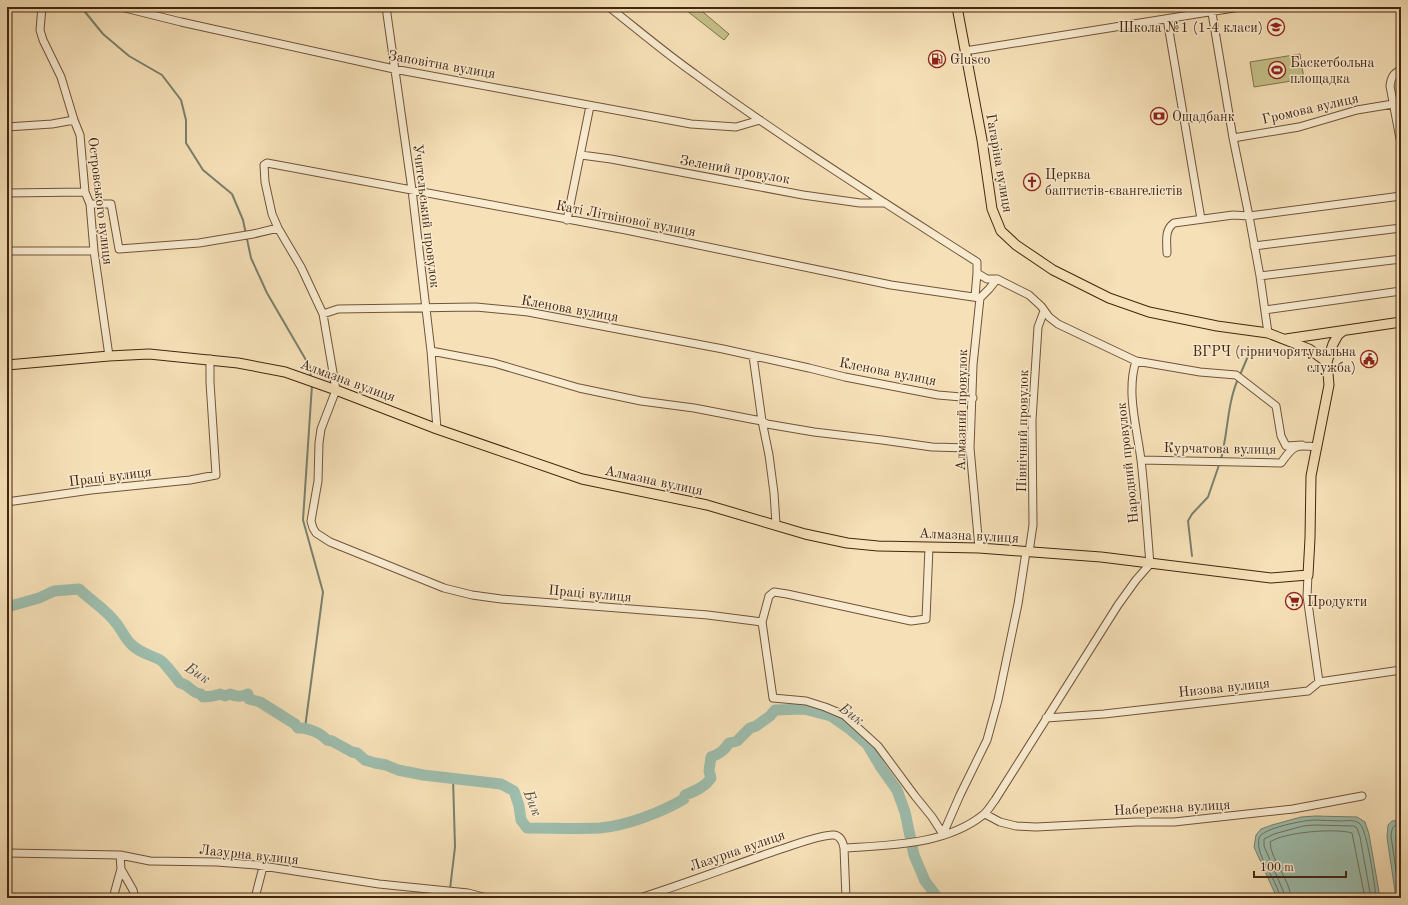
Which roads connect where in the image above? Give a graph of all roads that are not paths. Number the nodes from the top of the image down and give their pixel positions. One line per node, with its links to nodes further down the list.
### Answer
1 (42, 7): 14 (street, Островського вулиця)
2 (121, 7): 10 (street, Заповітна вулиця)
3 (386, 7): 10 (street, Учительський провулок)
4 (609, 7): 15 (street)
5 (957, 7): 9 (main road, Гагаріна вулиця)
6 (1240, 7): 7 (street)
7 (1211, 10): 8 (street); 17 (street)
8 (1167, 19): 9 (street); 27 (street)
9 (965, 51): 47 (main road, Гагаріна вулиця)
10 (394, 69): 13 (street, Заповітна вулиця); 20 (street, Учительський провулок)
11 (1401, 70): 12 (street)
12 (1393, 104): 17 (street, Громова вулиця); 18 (street)
13 (590, 106): 15 (street, Заповітна вулиця); 19 (street)
14 (74, 120): 16 (street); 21 (street, Островського вулиця)
15 (760, 120): 24 (street)
16 (7, 127)
17 (1233, 138): 26 (street)
18 (1401, 144)
19 (581, 155): 24 (street, Зелений провулок); 28 (street)
20 (412, 190): 28 (street, Каті Літвінової вулиця); 29 (street, Каті Літвінової вулиця); 41 (street, Учительський провулок)
21 (85, 192): 22 (street); 25 (street, Островського вулиця)
22 (7, 193)
23 (1401, 196): 26 (street)
24 (885, 203): 36 (street)
25 (90, 204): 29 (street); 33 (street, Островського вулиця)
26 (1249, 216): 27 (street); 31 (street)
27 (1201, 219): 34 (street)
28 (567, 220): 40 (street, Каті Літвінової вулиця)
29 (278, 228): 44 (street)
30 (1401, 228): 31 (street)
31 (1254, 246): 37 (street)
32 (7, 250): 33 (street)
33 (94, 251): 50 (street, Островського вулиця)
34 (1167, 253)
35 (1401, 259): 37 (street)
36 (977, 273): 38 (street); 40 (street, Алмазний провулок)
37 (1260, 276): 42 (street)
38 (997, 279): 40 (street); 43 (street)
39 (1401, 291): 42 (street)
40 (977, 297): 57 (street, Алмазний провулок)
41 (425, 308): 44 (street, Кленова вулиця); 49 (street, Учительський провулок); 51 (street, Кленова вулиця)
42 (1265, 310): 47 (street)
43 (1044, 311): 53 (street); 68 (street, Північний провулок)
44 (323, 314): 56 (street)
45 (1401, 322): 46 (main road)
46 (1343, 331): 48 (main road); 54 (main road)
47 (1268, 333): 48 (main road, Гагаріна вулиця)
48 (1284, 340): 54 (main road, Гагаріна вулиця)
49 (431, 351): 58 (street); 59 (street, Учительський провулок)
50 (109, 356): 52 (main road, Алмазна вулиця); 55 (main road, Алмазна вулиця)
51 (753, 356): 57 (street, Кленова вулиця); 58 (street)
52 (210, 360): 56 (main road, Алмазна вулиця); 64 (street, Праці вулиця)
53 (1136, 361): 60 (street); 63 (street, Народний провулок)
54 (1327, 362): 61 (main road)
55 (7, 365)
56 (336, 390): 59 (main road, Алмазна вулиця); 71 (street, Праці вулиця)
57 (973, 398): 62 (street, Алмазний провулок)
58 (762, 421): 62 (street); 65 (street)
59 (437, 429): 65 (main road, Алмазна вулиця)
60 (1302, 445): 61 (street); 63 (street, Курчатова вулиця)
61 (1316, 447): 70 (main road)
62 (970, 448): 67 (street, Алмазний провулок)
63 (1141, 460): 69 (street, Народний провулок)
64 (7, 502)
65 (776, 524): 66 (main road, Алмазна вулиця)
66 (929, 546): 67 (main road, Алмазна вулиця); 71 (street)
67 (978, 548): 68 (main road, Алмазна вулиця)
68 (1027, 552): 69 (main road, Алмазна вулиця); 77 (street, Північний провулок)
69 (1150, 564): 70 (main road, Алмазна вулиця); 74 (street)
70 (1308, 575): 73 (street)
71 (762, 622): 77 (street)
72 (1401, 670): 73 (street, Низова вулиця)
73 (1319, 682): 74 (street, Низова вулиця)
74 (1046, 718): 76 (street)
75 (1362, 796): 76 (street, Набережна вулиця)
76 (985, 814): 77 (street)
77 (943, 834): 78 (street)
78 (844, 848): 87 (street, Лазурна вулиця); 88 (street)
79 (7, 853): 80 (street, Лазурна вулиця)
80 (120, 855): 81 (street, Лазурна вулиця); 82 (street)
81 (263, 867): 85 (street); 86 (street, Лазурна вулиця)
82 (121, 869): 83 (street); 84 (street)
83 (113, 898)
84 (135, 898)
85 (255, 898)
86 (487, 898)
87 (640, 898)
88 (846, 898)

